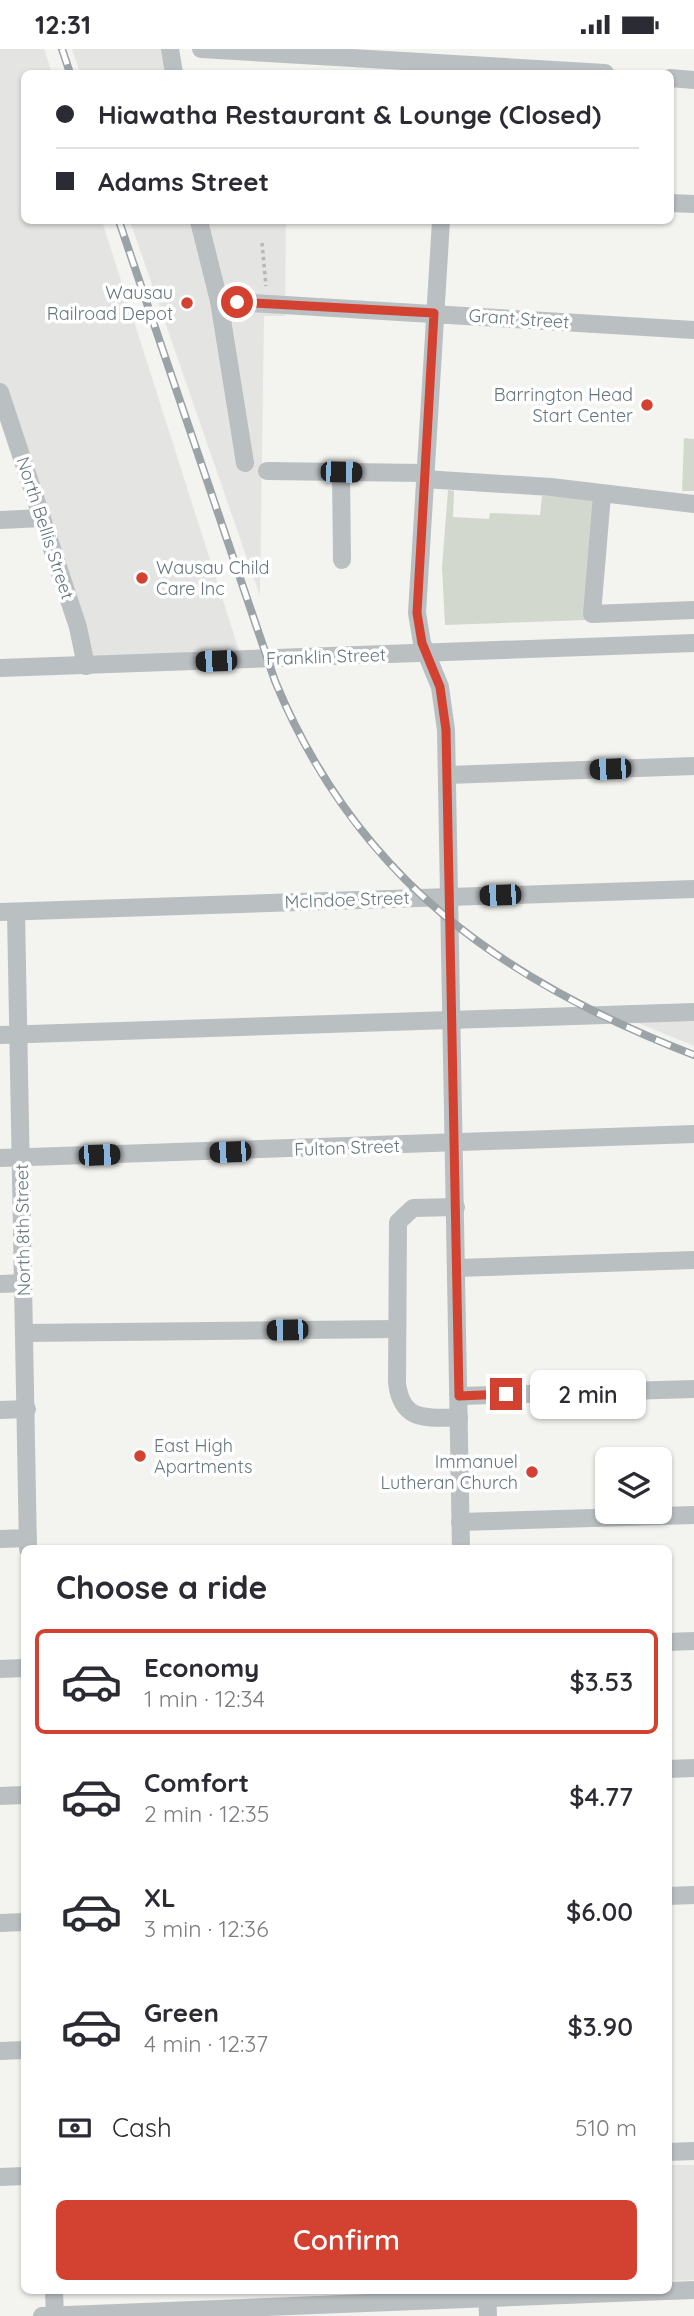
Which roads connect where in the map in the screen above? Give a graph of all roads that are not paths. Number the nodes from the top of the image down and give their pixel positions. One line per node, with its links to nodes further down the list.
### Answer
1 (170, 49): 4 (street)
2 (201, 49): 3 (street)
3 (452, 62): 5 (street)
4 (174, 70)
5 (563, 70)
6 (674, 78): 7 (street)
7 (694, 80)
8 (674, 203): 9 (street)
9 (694, 204)
10 (201, 224): 12 (street)
11 (441, 224): 13 (street)
12 (219, 301): 13 (street, Grant Street); 16 (street)
13 (434, 313): 14 (street, Grant Street); 19 (street)
14 (694, 330)
15 (0, 392): 22 (street, North Bellis Street)
16 (245, 463)
17 (267, 471): 18 (street)
18 (341, 472): 19 (street); 24 (street)
19 (424, 476): 20 (street); 27 (street)
20 (602, 495): 21 (street); 25 (street)
21 (694, 505)
22 (42, 518): 23 (street); 28 (street, North Bellis Street)
23 (0, 520)
24 (342, 560)
25 (694, 610)
26 (694, 643): 27 (street, Franklin Street)
27 (426, 654): 28 (street, Franklin Street); 31 (street)
28 (86, 666): 29 (street, Franklin Street)
29 (0, 668)
30 (694, 766): 31 (street)
31 (448, 775): 33 (street)
32 (694, 889): 33 (street, McIndoe Street)
33 (450, 897): 34 (street, McIndoe Street); 36 (street)
34 (8, 912): 38 (street, North 8th Street)
35 (694, 1012): 36 (street)
36 (453, 1020): 38 (street); 40 (street)
37 (0, 1035): 38 (street)
38 (18, 1035): 41 (street, North 8th Street)
39 (694, 1134): 40 (street, Fulton Street)
40 (456, 1144): 41 (street, Fulton Street); 43 (street)
41 (21, 1157): 42 (street, Fulton Street); 46 (street, North 8th Street)
42 (0, 1158)
43 (456, 1207): 45 (street); 48 (street)
44 (694, 1260): 45 (street)
45 (457, 1268): 51 (street)
46 (24, 1283): 47 (street); 49 (street, North 8th Street)
47 (0, 1284)
48 (397, 1329): 49 (street); 54 (street)
49 (25, 1333): 52 (street, North 8th Street)
50 (694, 1389): 51 (street)
51 (459, 1396): 54 (street)
52 (27, 1409): 53 (street); 58 (street, North 8th Street)
53 (0, 1410)
54 (459, 1417): 56 (street)
55 (694, 1515): 56 (street)
56 (460, 1522): 59 (street)
57 (0, 1539): 58 (street)
58 (28, 1543)
59 (461, 1545)
60 (694, 1641): 61 (street)
61 (672, 1642)
62 (21, 1668): 63 (street)
63 (0, 1669)
64 (694, 1767): 65 (street)
65 (672, 1769)
66 (21, 1795): 67 (street)
67 (0, 1796)
68 (694, 1895): 69 (street)
69 (672, 1896)
70 (21, 1922): 71 (street)
71 (0, 1923)
72 (0, 2050): 73 (street)
73 (21, 2050)
74 (694, 2151): 75 (street)
75 (672, 2152)
76 (21, 2176): 77 (street)
77 (0, 2177)
78 (694, 2290): 79 (street)
79 (672, 2291)
80 (54, 2294): 84 (street)
81 (618, 2294): 82 (street)
82 (488, 2302): 84 (street)
83 (42, 2316): 84 (street)
84 (55, 2316)

